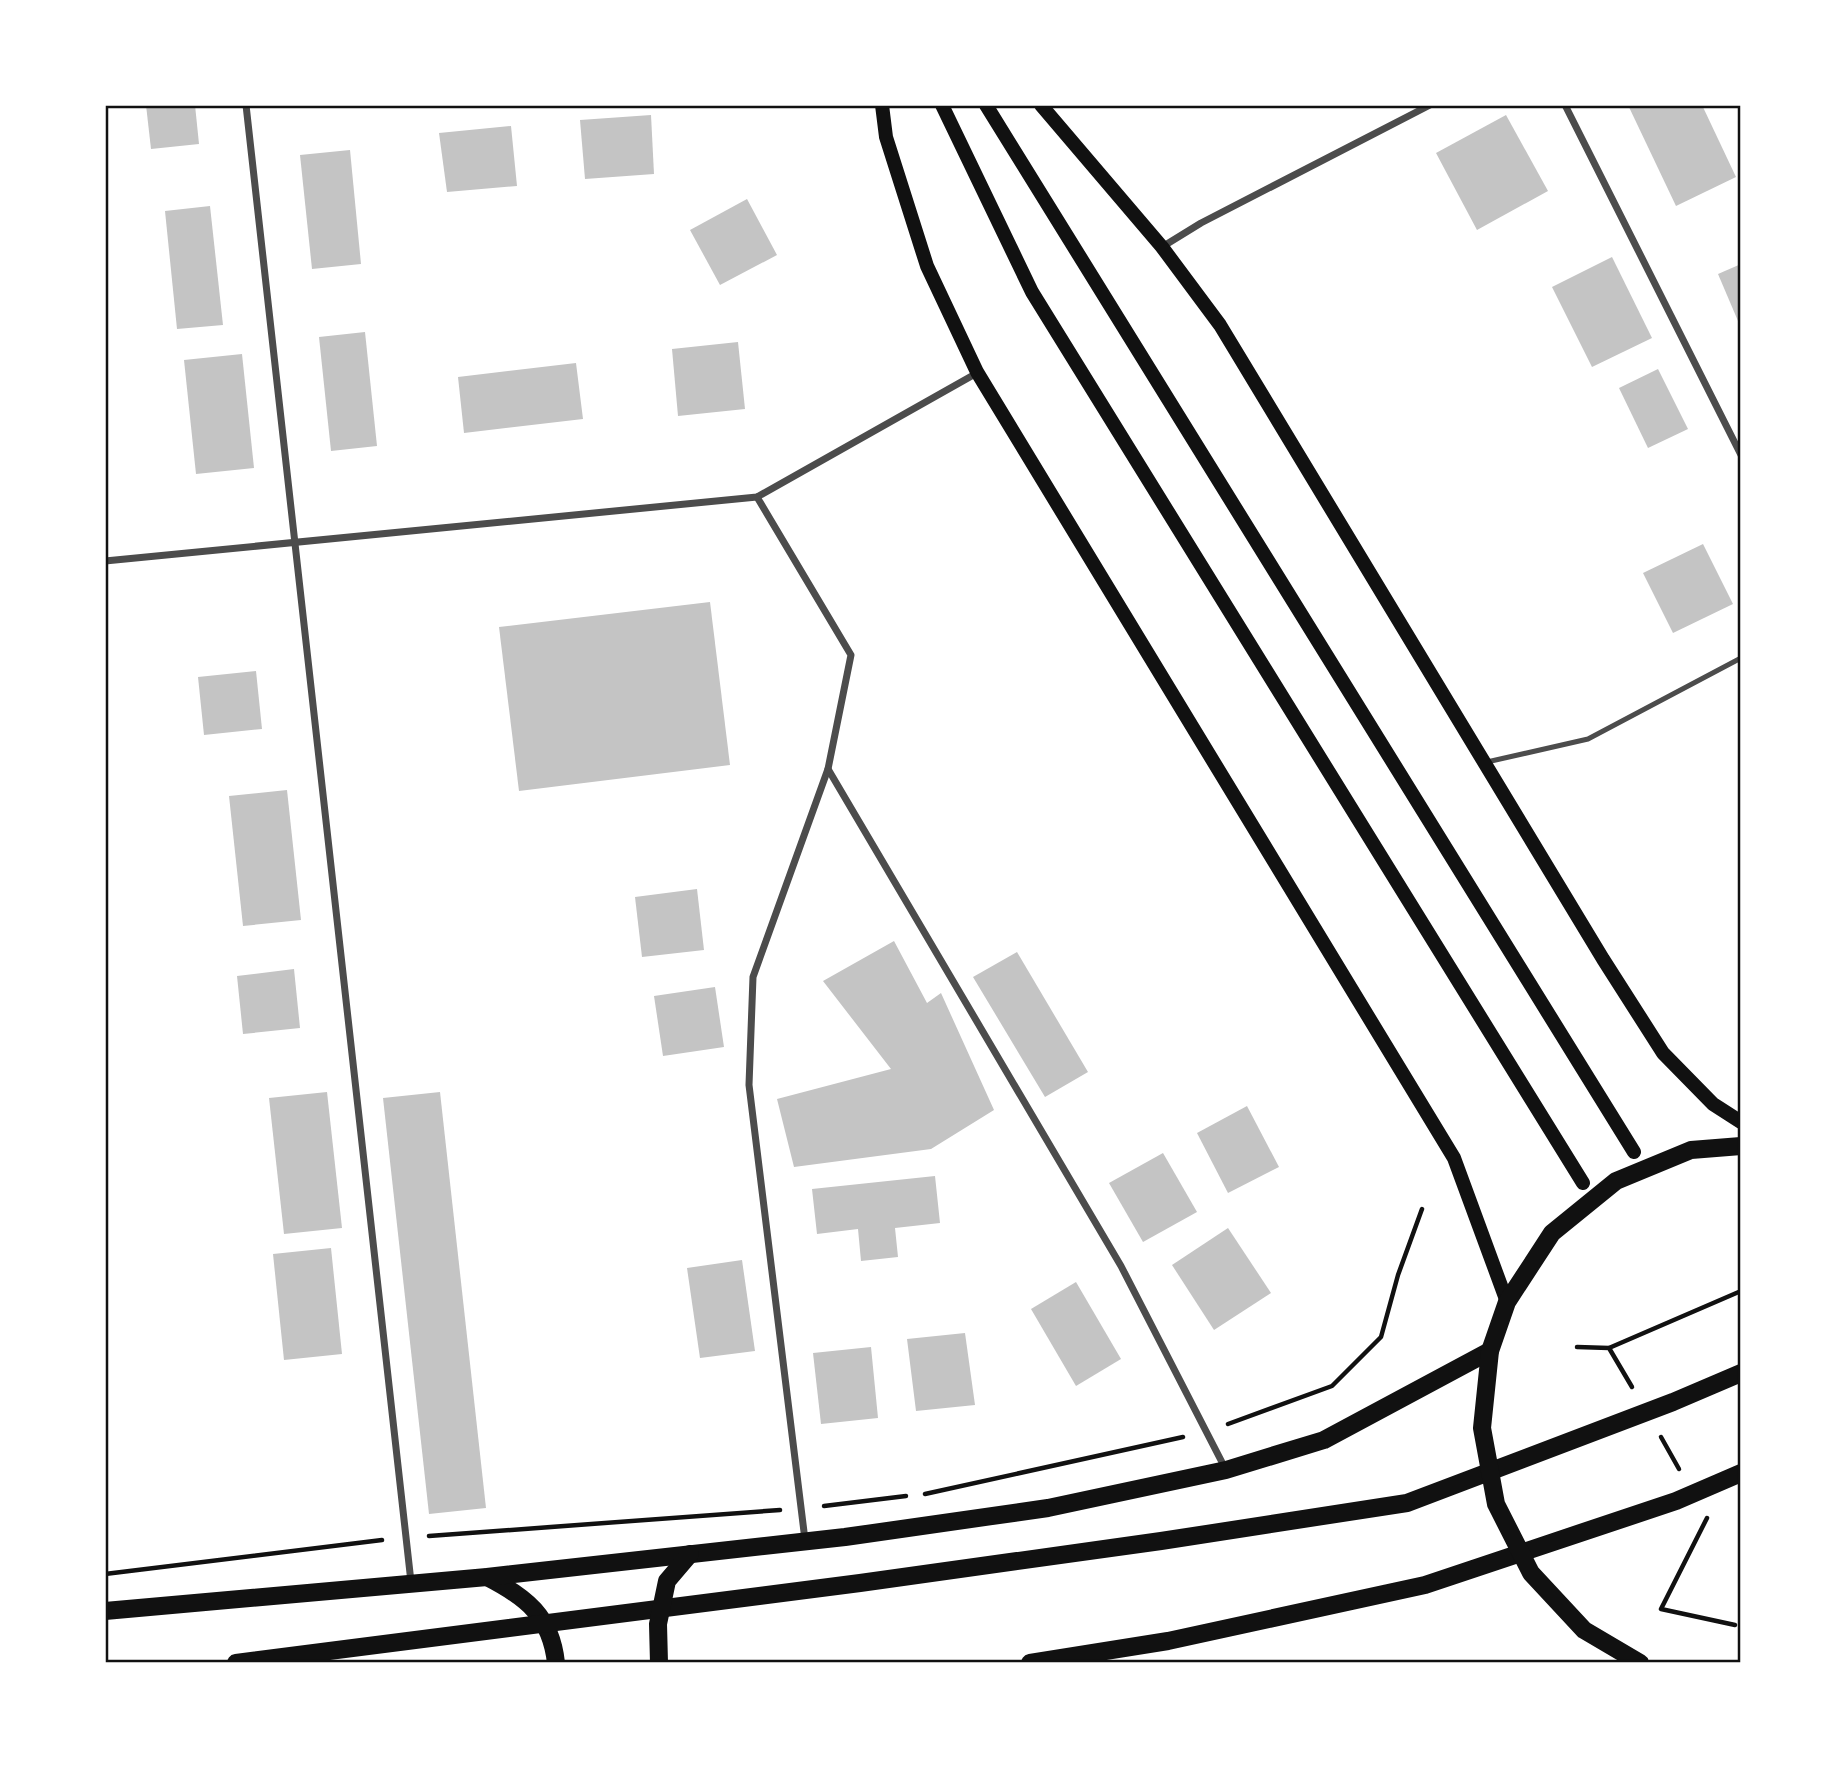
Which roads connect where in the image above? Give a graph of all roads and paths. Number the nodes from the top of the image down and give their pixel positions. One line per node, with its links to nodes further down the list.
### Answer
1 (246, 105): 12 (street)
2 (882, 105): 9 (main road)
3 (942, 105): 20 (main road)
4 (986, 105): 19 (main road)
5 (1041, 105): 8 (main road)
6 (1430, 105): 8 (street)
7 (1564, 105): 10 (street)
8 (1162, 247): 15 (main road)
9 (978, 372): 11 (street); 23 (main road)
10 (1741, 455)
11 (757, 497): 12 (street); 16 (street)
12 (296, 544): 13 (street); 38 (street)
13 (105, 561)
14 (1741, 658): 15 (lane)
15 (1484, 762): 17 (main road)
16 (828, 769): 30 (street); 37 (street)
17 (1741, 1122)
18 (1741, 1146): 23 (main road)
19 (1634, 1152)
20 (1583, 1183)
21 (1422, 1209): 30 (path)
22 (1741, 1291): 25 (path)
23 (1507, 1301): 26 (main road)
24 (1577, 1347): 25 (path)
25 (1609, 1348): 28 (path)
26 (1490, 1350): 31 (main road); 50 (main road)
27 (1741, 1373): 46 (main road)
28 (1635, 1393)
29 (1655, 1427): 32 (path)
30 (1207, 1432): 31 (street); 34 (path)
31 (1226, 1470): 39 (main road)
32 (1681, 1472)
33 (1741, 1473): 49 (main road)
34 (920, 1494)
35 (907, 1496): 37 (path)
36 (1701, 1507): 45 (path)
37 (801, 1508): 38 (path); 39 (street)
38 (406, 1538): 41 (path); 43 (street)
39 (805, 1541): 40 (main road)
40 (690, 1554): 42 (main road); 48 (main road)
41 (105, 1574)
42 (487, 1577): 43 (main road); 47 (main road)
43 (411, 1582): 44 (main road)
44 (105, 1611)
45 (1735, 1625)
46 (236, 1663)
47 (556, 1663)
48 (659, 1663)
49 (1030, 1663)
50 (1640, 1663)

